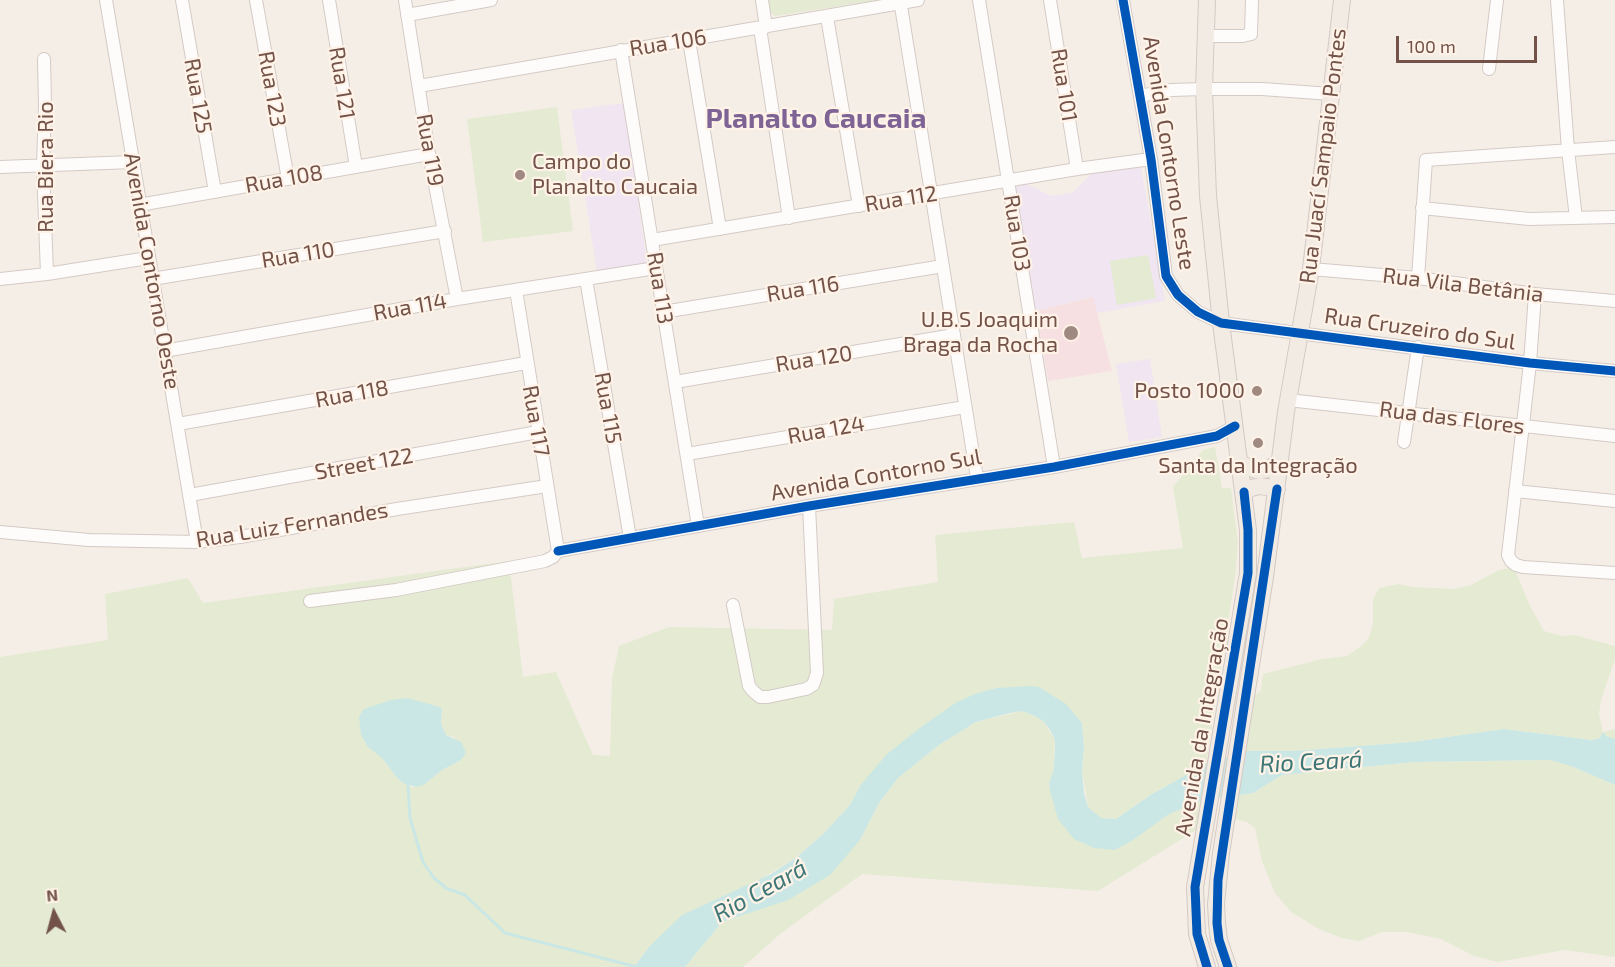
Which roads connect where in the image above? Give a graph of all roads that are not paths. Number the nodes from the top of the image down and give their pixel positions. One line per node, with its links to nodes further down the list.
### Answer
1 (106, 0): 34 (street, Avenida Contorno Oeste)
2 (182, 0): 41 (street, Rua 125)
3 (256, 0): 39 (street, Rua 123)
4 (329, 0): 37 (street, Rua 121)
5 (405, 0): 18 (street, Rua 119)
6 (491, 0): 18 (street)
7 (762, 0): 20 (street)
8 (918, 0): 17 (street, Rua 106)
9 (979, 0): 40 (street, Rua 103)
10 (1050, 0): 38 (street, Rua 101)
11 (1124, 0): 29 (street, Avenida Contorno Leste)
12 (1207, 0): 21 (main road, Avenida da Integração)
13 (1252, 0): 21 (street)
14 (1342, 0): 28 (main road, Rua Juací Sampaio Pontes)
15 (1497, 0): 25 (street)
16 (1557, 0): 31 (street)
17 (900, 1): 19 (street, Rua 106); 42 (street)
18 (407, 15): 26 (street, Rua 119)
19 (828, 17): 20 (street, Rua 106); 44 (street)
20 (763, 28): 22 (street, Rua 106); 47 (street)
21 (1206, 36): 27 (main road, Avenida da Integração)
22 (689, 40): 23 (street, Rua 106); 49 (street)
23 (621, 51): 26 (street, Rua 106); 51 (street, Rua 113)
24 (44, 59): 35 (street, Rua Biera Rio)
25 (1489, 69)
26 (419, 86): 32 (street, Rua 119)
27 (1204, 89): 28 (street); 29 (street); 66 (main road, Avenida da Integração)
28 (1331, 93): 55 (main road, Rua Juací Sampaio Pontes)
29 (1140, 96): 33 (street, Avenida Contorno Leste)
30 (1615, 147): 31 (street)
31 (1568, 150): 45 (street); 48 (street)
32 (429, 154): 37 (street, Rua 108); 50 (street, Rua 119)
33 (1151, 159): 38 (street, Rua 112); 66 (street, Avenida Contorno Leste)
34 (133, 162): 35 (street); 43 (street, Avenida Contorno Oeste)
35 (44, 166): 36 (street); 56 (street, Rua Biera Rio)
36 (0, 167)
37 (356, 167): 39 (street, Rua 108)
38 (1077, 169): 40 (street, Rua 112)
39 (288, 179): 41 (street, Rua 108)
40 (1009, 181): 42 (street, Rua 112); 87 (street, Rua 103)
41 (215, 192): 43 (street, Rua 108)
42 (932, 195): 44 (street, Rua 112); 53 (street)
43 (139, 205): 52 (street, Avenida Contorno Oeste)
44 (859, 206): 47 (street, Rua 112)
45 (1422, 208): 48 (street); 57 (street)
46 (1615, 217): 48 (street)
47 (789, 218): 49 (street, Rua 112)
48 (1576, 218)
49 (720, 229): 51 (street, Rua 112)
50 (445, 231): 59 (street, Rua 110); 63 (street, Rua 119)
51 (652, 240): 54 (street, Rua 113)
52 (148, 258): 56 (street); 59 (street, Avenida Contorno Oeste)
53 (943, 266): 65 (street, Rua 116); 68 (street)
54 (656, 268): 60 (street, Rua 114); 65 (street, Rua 113)
55 (1311, 269): 57 (street, Rua Vila Betânia); 67 (main road, Rua Juací Sampaio Pontes)
56 (47, 274): 58 (street)
57 (1418, 278): 62 (street, Rua Vila Betânia)
58 (0, 279)
59 (152, 279): 70 (street, Avenida Contorno Oeste)
60 (586, 279): 61 (street, Rua 114); 98 (street, Rua 115)
61 (516, 290): 63 (street, Rua 114); 71 (street, Rua 117)
62 (1535, 294): 64 (street, Rua Vila Betânia); 72 (street)
63 (457, 299): 70 (street, Rua 114)
64 (1615, 301)
65 (663, 312): 74 (street, Rua 113)
66 (1221, 323): 67 (street, Rua Cruzeiro do Sul); 79 (main road, Avenida da Integração)
67 (1299, 332): 69 (street, Rua Cruzeiro do Sul); 75 (main road, Rua Juací Sampaio Pontes)
68 (954, 335): 74 (street, Rua 120); 76 (street)
69 (1418, 347): 72 (street, Rua Cruzeiro do Sul); 77 (street)
70 (164, 351): 78 (street, Avenida Contorno Oeste)
71 (526, 363): 78 (street, Rua 118); 81 (street, Rua 117)
72 (1530, 363): 73 (street, Rua Cruzeiro do Sul); 80 (street)
73 (1615, 371)
74 (675, 382): 84 (street, Rua 113)
75 (1288, 400): 77 (street, Rua das Flores); 85 (main road, Rua Juací Sampaio Pontes)
76 (965, 407): 84 (street, Rua 124); 88 (street)
77 (1409, 412): 80 (street, Rua das Flores); 83 (street)
78 (178, 424): 93 (street, Avenida Contorno Oeste)
79 (1235, 426): 86 (main road, Avenida da Integração); 87 (street, Avenida Contorno Sul)
80 (1523, 426): 82 (street, Rua das Flores); 91 (street)
81 (538, 432): 89 (street, Rua 117); 93 (street, Street 122)
82 (1615, 436)
83 (1404, 442)
84 (687, 454): 96 (street, Rua 113)
85 (1280, 461): 86 (main road); 90 (main road, Rua Juací Sampaio Pontes)
86 (1241, 464): 92 (main road, Avenida da Integração)
87 (1054, 467): 88 (street, Avenida Contorno Sul)
88 (977, 478): 95 (street, Avenida Contorno Sul)
89 (548, 486): 99 (street, Rua Luiz Fernandes); 100 (street, Rua 117)
90 (1277, 489): 92 (main road); 105 (main road, Avenida da Integração)
91 (1515, 491): 94 (street); 101 (street)
92 (1244, 492): 104 (main road, Avenida da Integração)
93 (190, 495): 99 (street, Avenida Contorno Oeste)
94 (1615, 501)
95 (809, 506): 96 (street, Avenida Contorno Sul); 103 (street)
96 (698, 526): 98 (street, Avenida Contorno Sul)
97 (0, 532): 99 (street, Rua Luiz Fernandes)
98 (630, 538): 100 (street, Avenida Contorno Sul)
99 (196, 542)
100 (558, 551): 102 (street, Avenida Contorno Sul)
101 (1615, 573)
102 (310, 601)
103 (733, 605)
104 (1207, 967)
105 (1228, 967)

